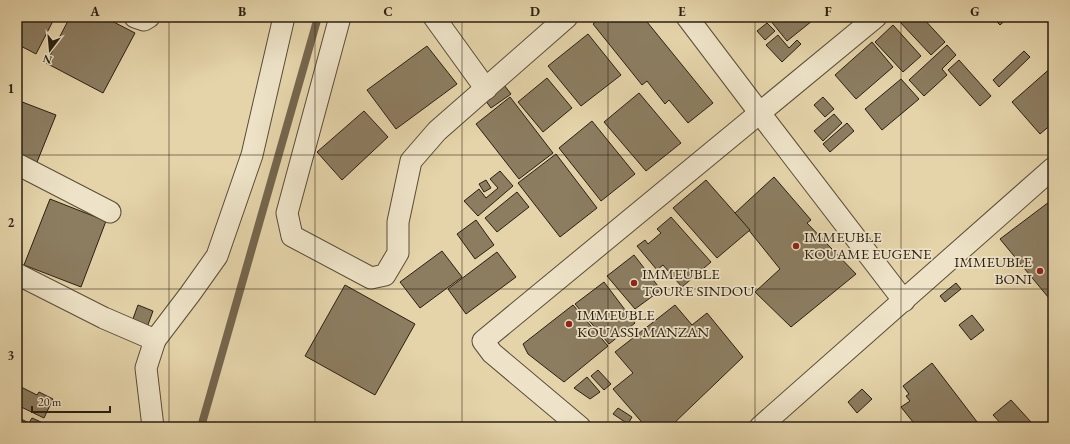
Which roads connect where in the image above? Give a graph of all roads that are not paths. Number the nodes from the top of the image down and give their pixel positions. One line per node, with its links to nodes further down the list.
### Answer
1 (135, 17): 2 (street)
2 (148, 17)
3 (284, 17): 16 (street)
4 (340, 17): 9 (street)
5 (434, 17): 9 (street)
6 (567, 17): 9 (street)
7 (687, 17): 10 (street)
8 (876, 17): 10 (street)
9 (486, 89)
10 (758, 112): 15 (street); 18 (street)
11 (17, 164): 13 (street)
12 (1053, 168): 15 (street)
13 (110, 212)
14 (17, 274): 16 (street)
15 (904, 301): 19 (street)
16 (155, 340): 17 (street)
17 (153, 427)
18 (580, 427)
19 (760, 427)

